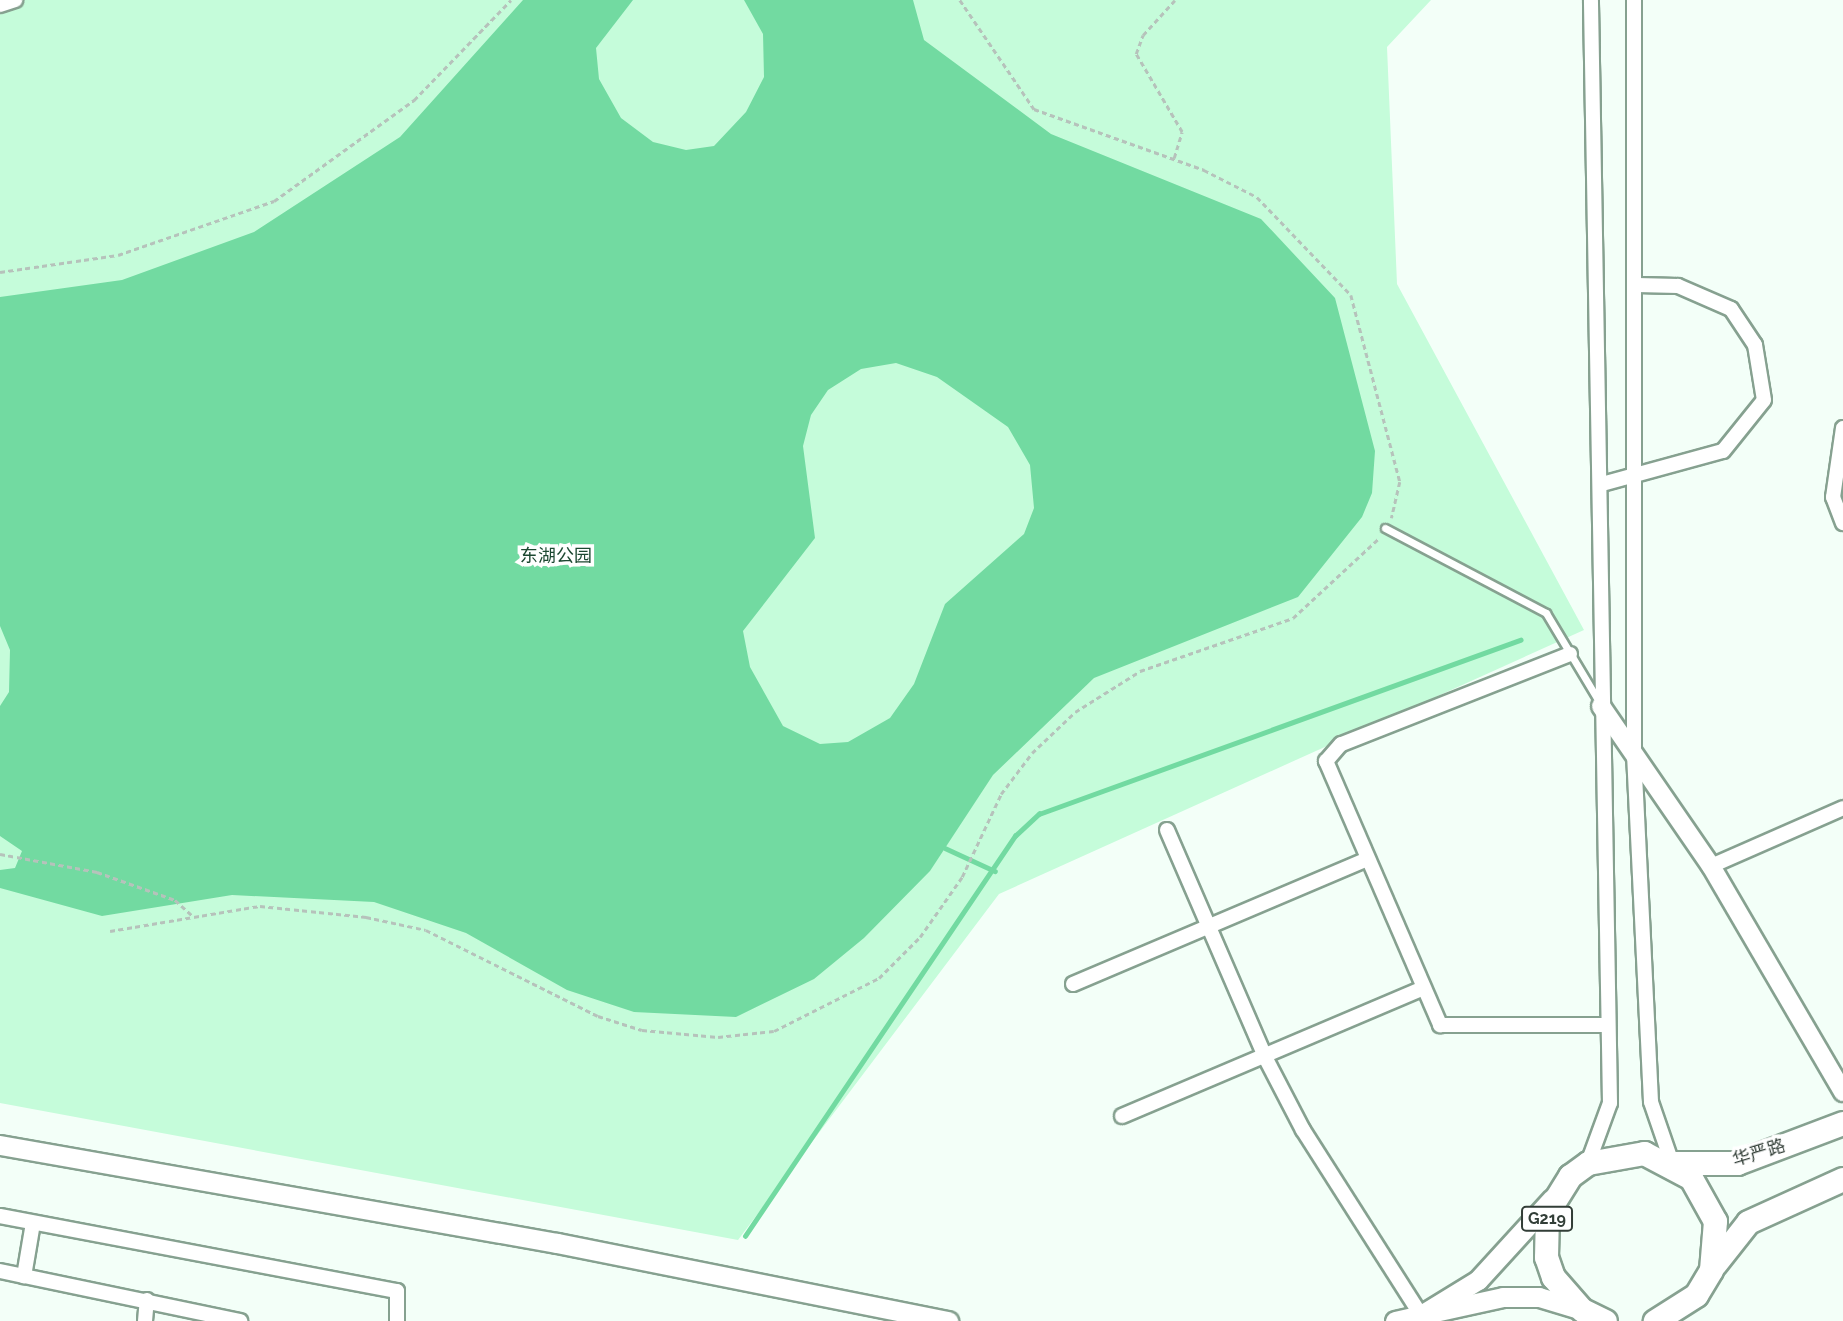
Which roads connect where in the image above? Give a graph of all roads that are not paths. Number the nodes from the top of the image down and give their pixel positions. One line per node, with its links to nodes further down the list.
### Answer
1 (15, 0): 4 (street)
2 (1591, 0): 8 (street)
3 (1634, 0): 5 (street)
4 (0, 5)
5 (1637, 285): 7 (street); 7 (street)
6 (1843, 428): 9 (street)
7 (1635, 474): 8 (street); 13 (street)
8 (1602, 484): 12 (street)
9 (1843, 523)
10 (1385, 528): 11 (lane)
11 (1570, 654): 12 (lane); 16 (street)
12 (1601, 706): 13 (street); 21 (street)
13 (1634, 754): 17 (street); 28 (street)
14 (1843, 808): 17 (street)
15 (1167, 830): 18 (street)
16 (1367, 859): 18 (street); 20 (street)
17 (1711, 866): 23 (street)
18 (1208, 926): 19 (street); 22 (street)
19 (1073, 984)
20 (1423, 988): 21 (street); 22 (street)
21 (1608, 1025): 27 (street)
22 (1265, 1057): 24 (street); 38 (street)
23 (1843, 1092)
24 (1122, 1116)
25 (1843, 1123): 28 (highway, 华严路)
26 (0, 1145): 43 (main road)
27 (1588, 1163): 28 (highway, 华严路); 30 (highway, G219)
28 (1672, 1163): 33 (highway)
29 (1843, 1179): 33 (highway)
30 (1556, 1193): 38 (main road); 39 (highway, G219)
31 (0, 1216): 32 (street)
32 (33, 1223): 35 (street); 42 (street)
33 (1711, 1270): 36 (highway)
34 (0, 1271): 35 (street)
35 (24, 1276): 37 (street)
36 (1696, 1294): 46 (highway); 47 (highway)
37 (147, 1300): 40 (street); 41 (street)
38 (1422, 1315): 39 (main road); 44 (main road)
39 (1585, 1315): 45 (highway, G219)
40 (145, 1321)
41 (240, 1321)
42 (397, 1321)
43 (948, 1321)
44 (1395, 1321)
45 (1605, 1321)
46 (1656, 1321)
47 (1679, 1321)

